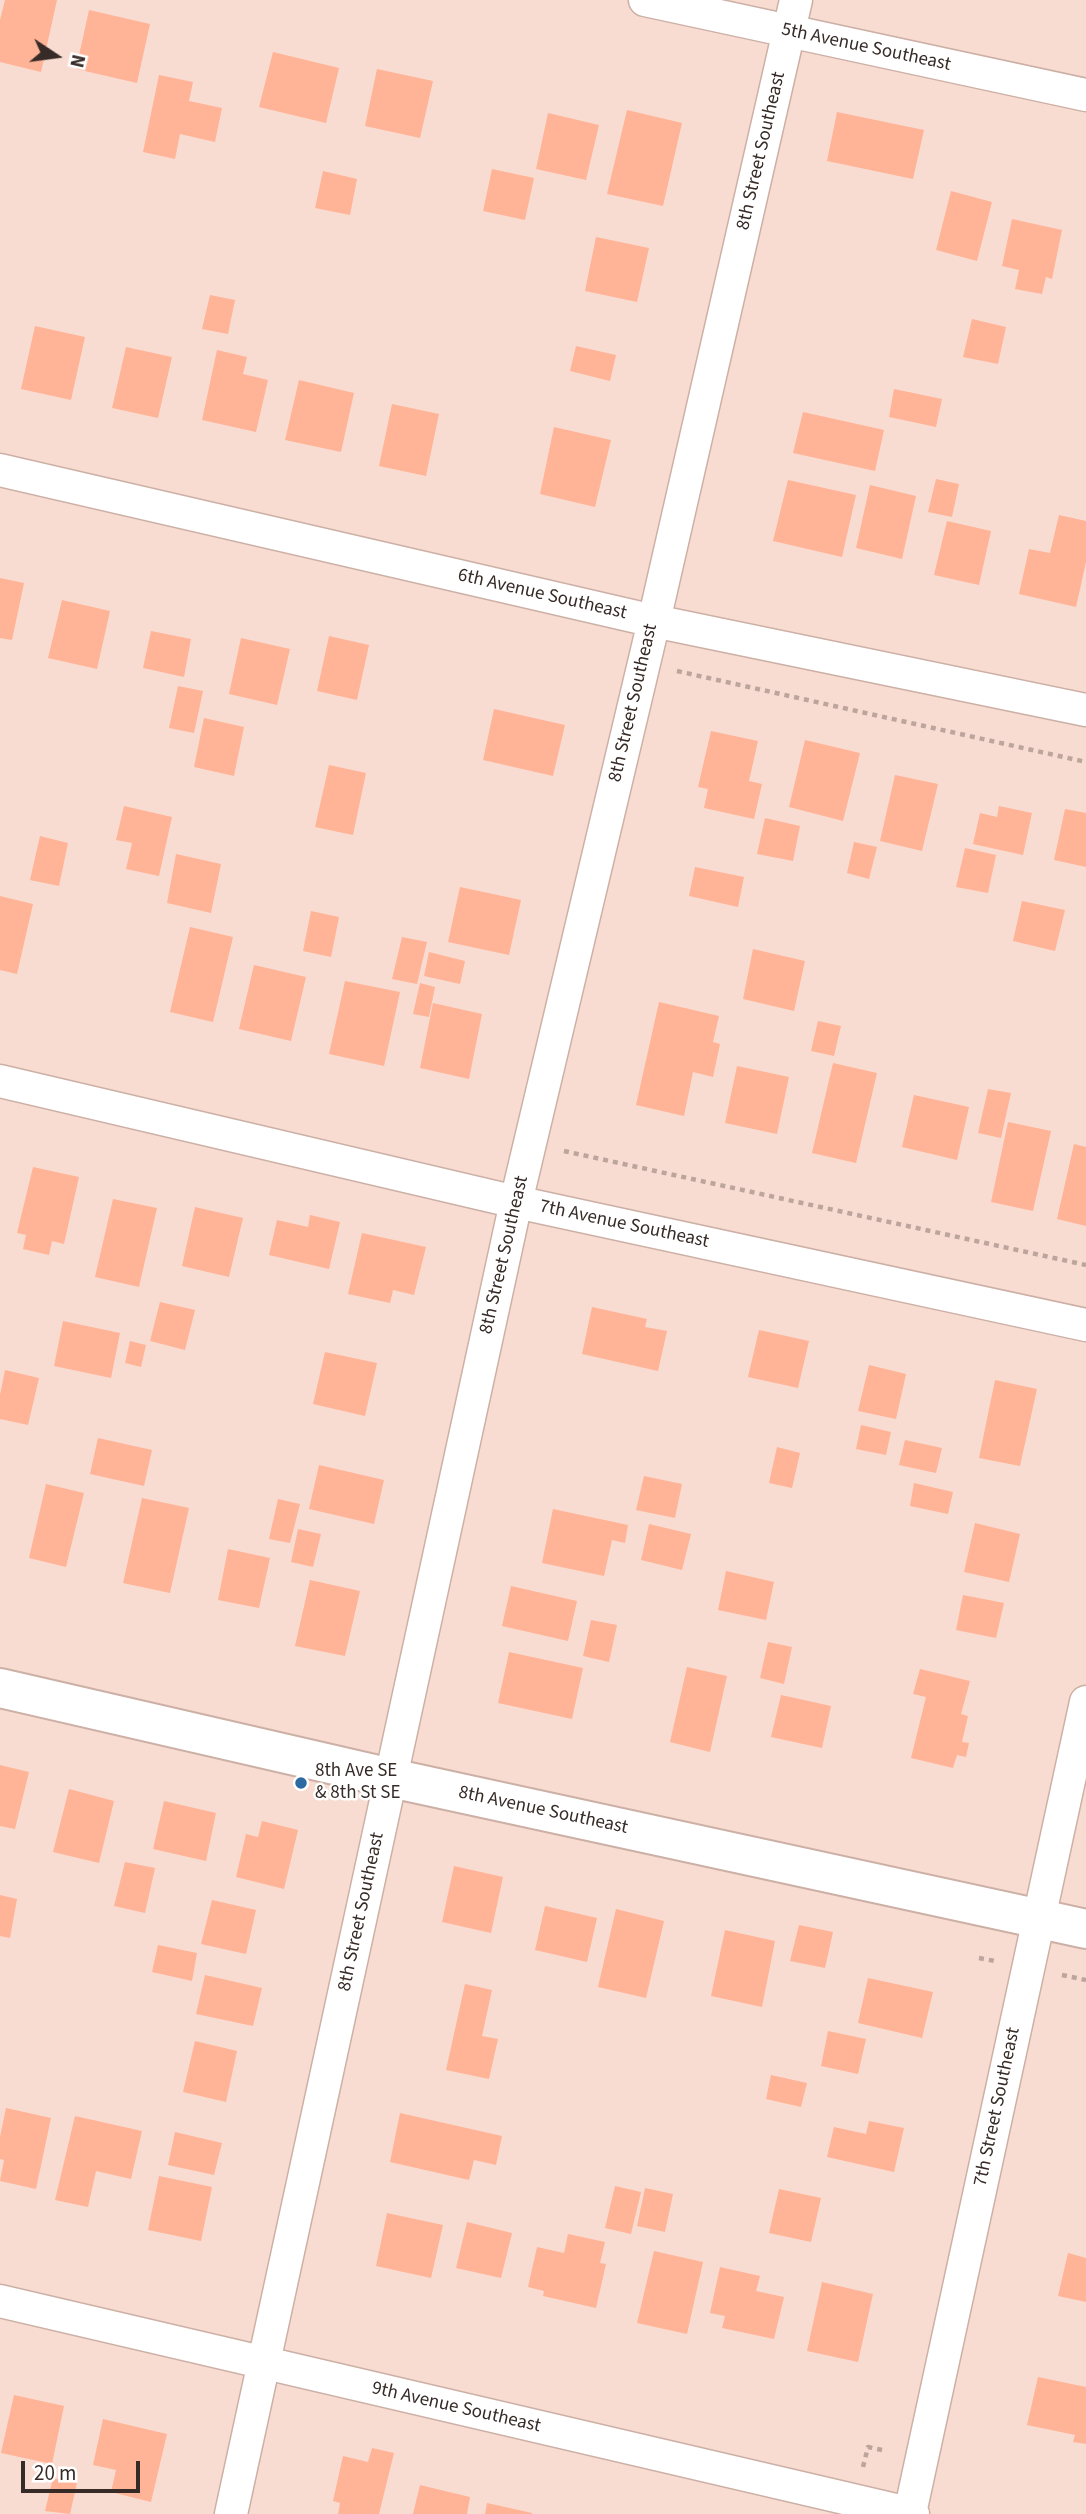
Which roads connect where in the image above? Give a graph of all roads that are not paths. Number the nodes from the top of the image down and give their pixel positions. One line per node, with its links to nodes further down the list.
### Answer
1 (645, 0): 3 (street, 5th Avenue Southeast)
2 (796, 0): 3 (street, 8th Street Southeast)
3 (790, 32): 4 (street, 5th Avenue Southeast); 6 (street, 8th Street Southeast)
4 (1086, 95)
5 (0, 470): 6 (street, 6th Avenue Southeast)
6 (654, 621): 7 (street, 6th Avenue Southeast); 9 (street, 8th Street Southeast)
7 (1086, 710)
8 (0, 1081): 9 (street, 7th Avenue Southeast)
9 (516, 1202): 10 (street, 7th Avenue Southeast); 13 (street, 8th Street Southeast)
10 (1086, 1325)
11 (0, 1689): 13 (street, 8th Avenue Southeast)
12 (1086, 1702): 14 (street, 7th Street Southeast)
13 (391, 1778): 14 (street, 8th Avenue Southeast); 17 (street, 8th Street Southeast)
14 (1038, 1918): 15 (street, 8th Avenue Southeast); 19 (street, 7th Street Southeast)
15 (1086, 1929)
16 (0, 2301): 17 (street, 9th Avenue Southeast)
17 (264, 2364): 18 (street, 8th Street Southeast); 19 (street, 9th Avenue Southeast)
18 (232, 2514)
19 (911, 2514)

